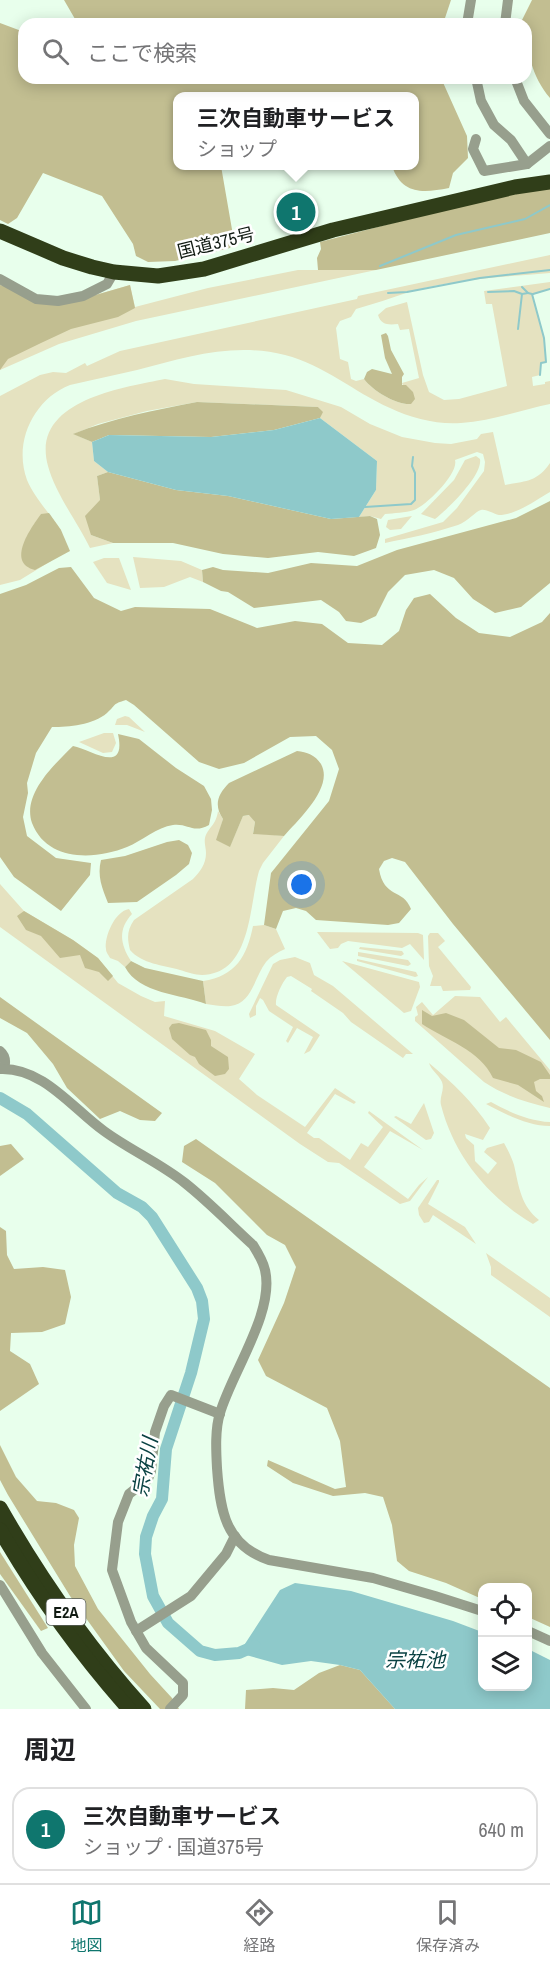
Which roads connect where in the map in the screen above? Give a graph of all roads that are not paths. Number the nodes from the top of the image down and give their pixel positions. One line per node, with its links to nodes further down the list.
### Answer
1 (471, 0): 3 (street)
2 (508, 0): 4 (street)
3 (468, 18)
4 (506, 18)
5 (478, 84): 10 (street)
6 (517, 84): 7 (street)
7 (550, 134)
8 (476, 138): 10 (street)
9 (550, 146): 10 (street)
10 (526, 164)
11 (550, 182): 13 (highway, 国道375号)
12 (0, 231): 13 (highway, 国道375号)
13 (114, 272): 14 (street)
14 (0, 279)
15 (0, 1051): 16 (street)
16 (2, 1069): 17 (street)
17 (220, 1414): 20 (street); 23 (street)
18 (0, 1508): 28 (highway, E2A)
19 (0, 1530): 27 (highway, E2A)
20 (235, 1536): 22 (street); 23 (street)
21 (0, 1585): 26 (street)
22 (478, 1609)
23 (136, 1631): 29 (street)
24 (532, 1633): 25 (street)
25 (550, 1641)
26 (86, 1709)
27 (129, 1709)
28 (144, 1709)
29 (170, 1709)

